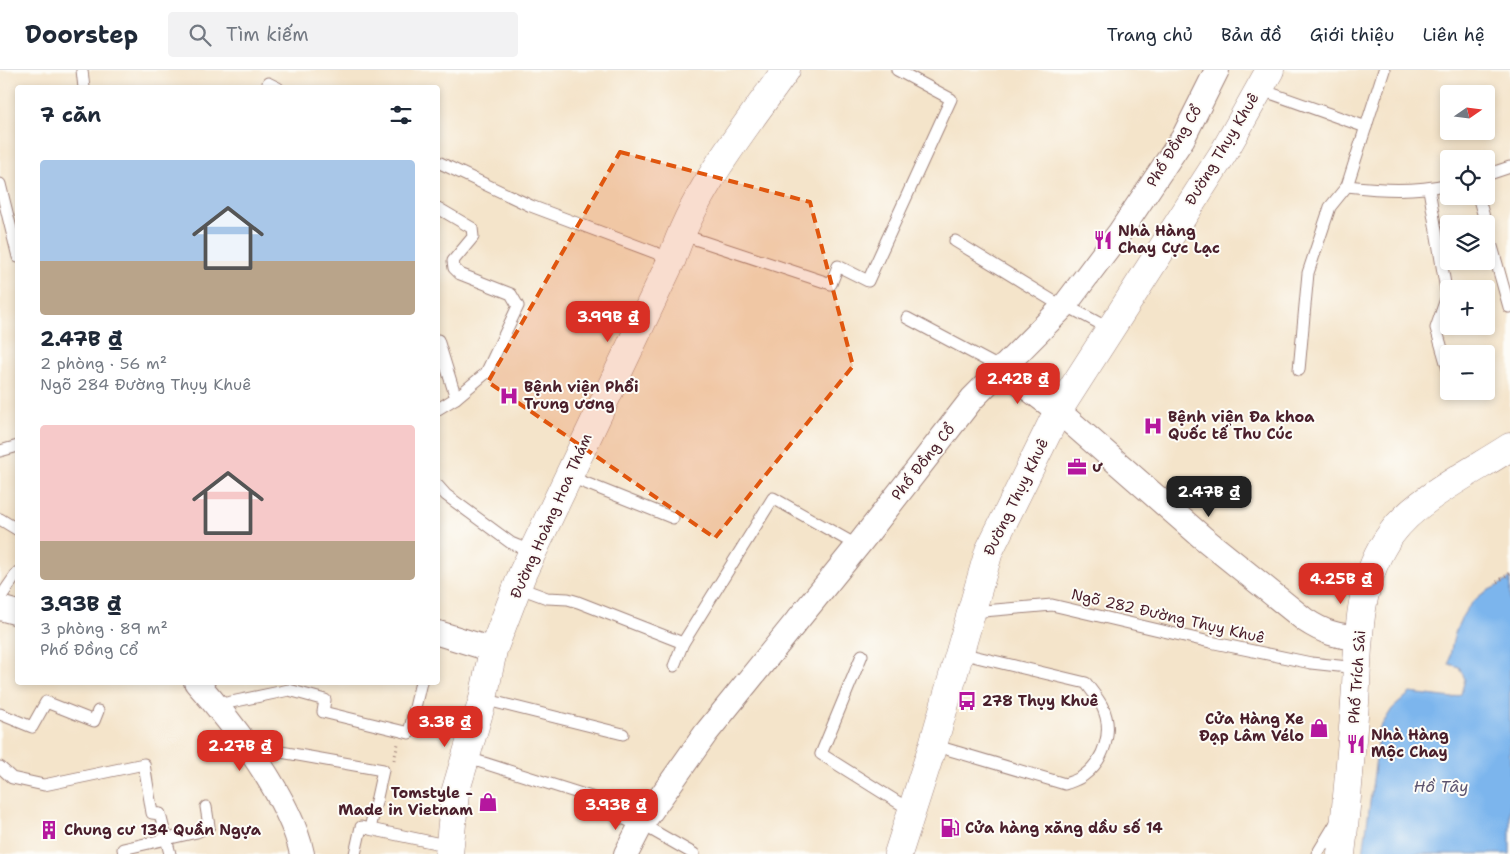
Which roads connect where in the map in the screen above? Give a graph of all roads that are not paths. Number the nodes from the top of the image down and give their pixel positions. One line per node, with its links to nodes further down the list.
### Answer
1 (82, 70): 7 (lane)
2 (786, 70): 19 (main road, Đường Hoàng Hoa Thám)
3 (897, 70): 19 (lane)
4 (1217, 70): 21 (street, Phố Đồng Cổ)
5 (1384, 70): 8 (lane)
6 (1264, 79): 8 (lane); 24 (main road, Đường Thụy Khuê)
7 (84, 85)
8 (1366, 127): 13 (lane)
9 (440, 163): 19 (lane)
10 (1510, 167): 11 (lane)
11 (1495, 172)
12 (0, 184): 18 (lane)
13 (1347, 186): 15 (lane); 28 (lane)
14 (1440, 186): 15 (lane)
15 (1429, 189): 25 (lane)
16 (440, 209): 29 (lane)
17 (955, 241): 21 (lane)
18 (15, 245)
19 (676, 247): 35 (main road, Đường Hoàng Hoa Thám)
20 (1495, 257): 22 (lane)
21 (1064, 306): 24 (lane); 27 (street, Phố Đồng Cổ)
22 (1509, 308)
23 (907, 318): 27 (lane)
24 (1110, 329): 31 (main road, Đường Thụy Khuê)
25 (1441, 345)
26 (440, 346): 29 (lane)
27 (1001, 368): 31 (street); 40 (street, Phố Đồng Cổ)
28 (1298, 370)
29 (456, 398): 30 (lane)
30 (440, 408)
31 (1058, 411): 47 (main road, Đường Thụy Khuê); 49 (street)
32 (15, 447): 34 (lane)
33 (1510, 448): 49 (main road, Phố Trích Sài)
34 (0, 451)
35 (568, 476): 38 (lane); 41 (main road, Đường Hoàng Hoa Thám)
36 (440, 488): 41 (lane)
37 (0, 518): 39 (lane)
38 (673, 518)
39 (15, 528)
40 (858, 546): 50 (lane); 70 (street, Phố Đồng Cổ)
41 (533, 552): 43 (main road, Đường Hoàng Hoa Thám)
42 (15, 576): 44 (lane)
43 (517, 587): 50 (lane); 51 (main road, Đường Hoàng Hoa Thám)
44 (0, 598)
45 (0, 608): 46 (street)
46 (15, 612)
47 (971, 612): 52 (main road, Đường Thụy Khuê); 55 (lane, Ngõ 282 Đường Thụy Khuê)
48 (440, 634): 51 (street)
49 (1359, 637): 55 (main road, Phố Trích Sài)
50 (683, 643): 54 (lane)
51 (493, 650): 58 (main road, Đường Hoàng Hoa Thám)
52 (960, 653): 63 (main road, Đường Thụy Khuê); 63 (lane)
53 (862, 655): 69 (lane)
54 (674, 666)
55 (1358, 668): 67 (main road, Phố Trích Sài)
56 (199, 685): 59 (street)
57 (420, 685): 59 (lane)
58 (484, 699): 62 (lane); 65 (main road, Đường Hoàng Hoa Thám)
59 (217, 705): 64 (street)
60 (98, 711): 61 (lane)
61 (0, 714)
62 (623, 734)
63 (933, 745): 69 (main road, Đường Thụy Khuê)
64 (252, 755): 71 (lane); 77 (street)
65 (464, 756): 70 (lane); 73 (main road, Đường Hoàng Hoa Thám)
66 (0, 766): 72 (lane)
67 (1347, 804): 81 (lane); 82 (main road, Phố Trích Sài)
68 (206, 807): 72 (lane)
69 (912, 811): 74 (main road, Đường Thụy Khuê)
70 (641, 825): 79 (street, Phố Đồng Cổ); 80 (lane)
71 (370, 829): 73 (lane); 78 (lane)
72 (166, 838): 75 (lane); 76 (lane)
73 (449, 850)
74 (901, 853)
75 (124, 854)
76 (170, 854)
77 (302, 854)
78 (355, 854)
79 (626, 854)
80 (694, 854)
81 (1317, 854)
82 (1341, 854)

